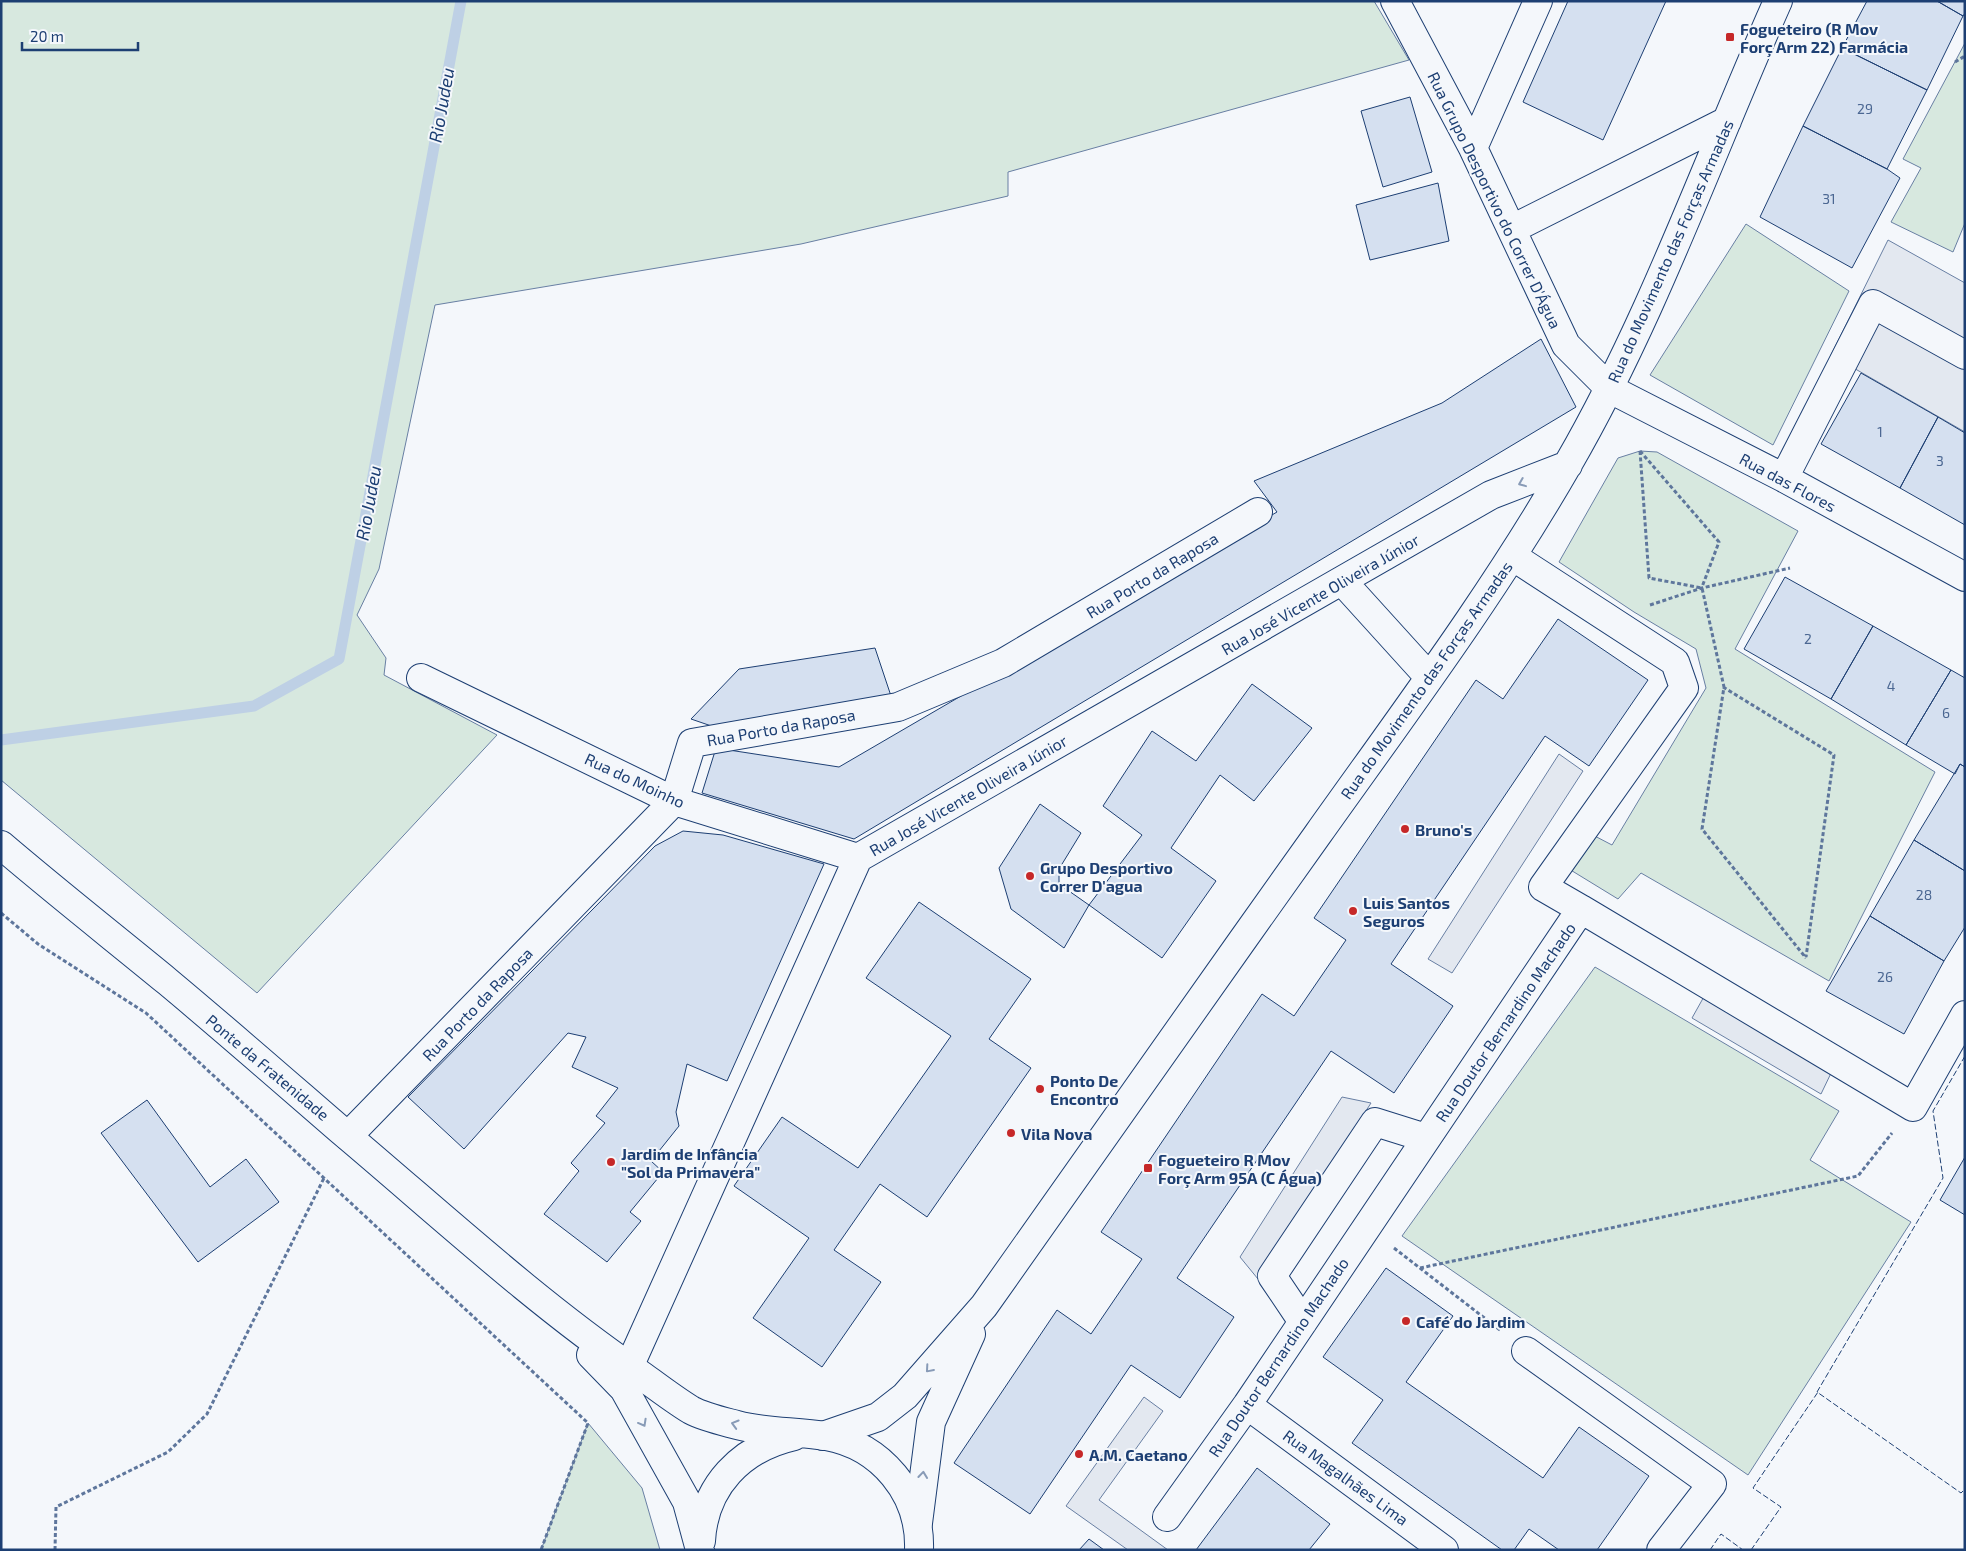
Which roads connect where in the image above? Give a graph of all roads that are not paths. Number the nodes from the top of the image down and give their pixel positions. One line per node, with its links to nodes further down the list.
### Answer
1 (1395, 1): 5 (street, Rua Grupo Desportivo do Correr D'Água)
2 (1538, 1): 5 (street)
3 (1778, 1): 4 (street, Rua do Movimento das Forças Armadas)
4 (1727, 121): 6 (street); 8 (street, Rua do Movimento das Forças Armadas)
5 (1474, 148): 6 (street, Rua Grupo Desportivo do Correr D'Água)
6 (1512, 229): 8 (street, Rua Grupo Desportivo do Correr D'Água)
7 (1965, 355): 10 (street)
8 (1610, 389): 9 (street, Rua do Movimento das Forças Armadas); 10 (street, Rua das Flores)
9 (1568, 465): 12 (street, Rua do Movimento das Forças Armadas); 14 (street, Rua José Vicente Oliveira Júnior, one-way to 14)
10 (1784, 478): 13 (street, Rua das Flores)
11 (1258, 512): 17 (street, Rua Porto da Raposa)
12 (1512, 556): 16 (street, Rua do Movimento das Forças Armadas); 20 (street)
13 (1965, 577)
14 (1342, 581): 16 (street); 19 (street, Rua José Vicente Oliveira Júnior)
15 (421, 678): 17 (street, Rua do Moinho)
16 (1430, 678): 25 (street, Rua do Movimento das Forças Armadas)
17 (674, 800): 19 (street, Rua do Moinho); 22 (street, Rua Porto da Raposa)
18 (4, 848): 22 (street, Ponte da Fratenidade)
19 (858, 858): 28 (street, Rua José Vicente Oliveira Júnior)
20 (1581, 909): 21 (street, Rua Doutor Bernardino Machado); 23 (street, Rua Doutor Bernardino Machado)
21 (1965, 1015)
22 (348, 1136): 24 (street, Ponte da Fratenidade)
23 (1426, 1138): 26 (street, Rua Doutor Bernardino Machado); 26 (street)
24 (531, 1293): 28 (street); 34 (street, one-way to 34)
25 (984, 1306): 30 (street, one-way to 30); 32 (street, one-way to 25)
26 (1303, 1322): 29 (street, Rua Doutor Bernardino Machado)
27 (1526, 1351): 35 (street)
28 (629, 1367): 30 (street, one-way to 28)
29 (1247, 1405): 31 (street, Rua Doutor Bernardino Machado); 33 (street, Rua Magalhães Lima)
30 (812, 1435): 32 (street); 34 (street)
31 (1167, 1517)
32 (920, 1542)
33 (1429, 1545)
34 (700, 1550)
35 (1662, 1550)

